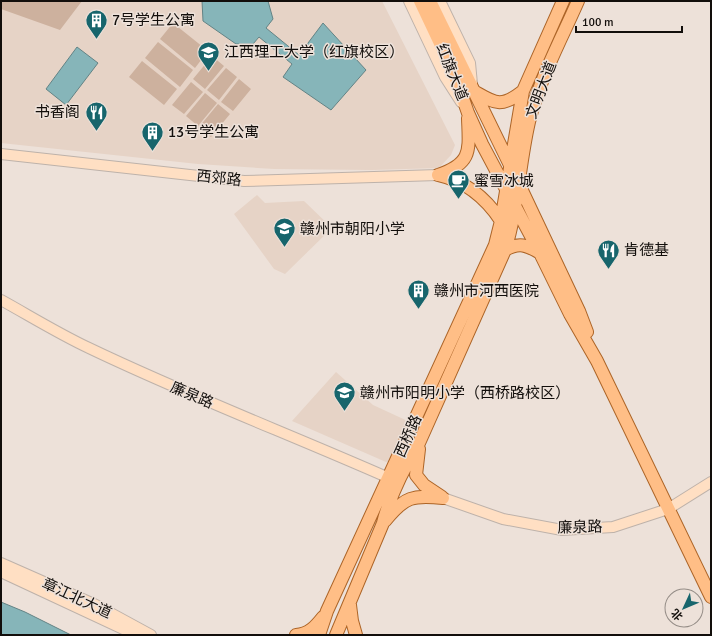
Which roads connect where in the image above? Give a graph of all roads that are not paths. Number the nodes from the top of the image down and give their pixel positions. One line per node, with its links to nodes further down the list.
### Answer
1 (409, 1): 9 (street)
2 (420, 1): 9 (main road, 红旗大道)
3 (430, 1): 7 (main road, 红旗大道)
4 (440, 1): 7 (street)
5 (563, 1): 8 (main road, 文明大道)
6 (578, 1): 13 (main road, 文明大道)
7 (472, 90): 8 (main road); 11 (main road, 红旗大道)
8 (523, 91): 11 (main road, 文明大道)
9 (468, 113): 12 (main road); 14 (main road, 红旗大道)
10 (1, 154): 12 (street, 西郊路)
11 (510, 165): 13 (main road, 红旗大道); 14 (main road, 文明大道)
12 (438, 175): 16 (main road)
13 (518, 183): 15 (main road, 文明大道); 20 (main road, 红旗大道)
14 (506, 189): 15 (main road, 红旗大道); 16 (main road, 西桥路)
15 (515, 206): 17 (main road, 西桥路); 18 (main road, 红旗大道)
16 (501, 222): 22 (main road, 西桥路)
17 (505, 250): 18 (main road); 21 (main road, 西桥路)
18 (540, 253): 20 (main road, 红旗大道)
19 (1, 300): 22 (street, 廉泉路)
20 (598, 361): 25 (main road)
21 (419, 443): 24 (main road); 26 (main road, 西桥路)
22 (389, 478): 31 (main road, 西桥路)
23 (711, 482): 25 (street, 廉泉路)
24 (443, 498): 25 (street, 廉泉路); 26 (main road)
25 (668, 509): 29 (main road)
26 (383, 524): 30 (main road, 西桥路)
27 (1, 563): 33 (street, 章江北大道)
28 (1, 572): 32 (street, 章江北大道)
29 (711, 598)
30 (350, 602): 36 (main road, 西桥路); 37 (main road)
31 (327, 611): 34 (main road); 35 (main road, 西桥路)
32 (136, 635)
33 (151, 635)
34 (296, 635)
35 (319, 635)
36 (336, 635)
37 (356, 635)

